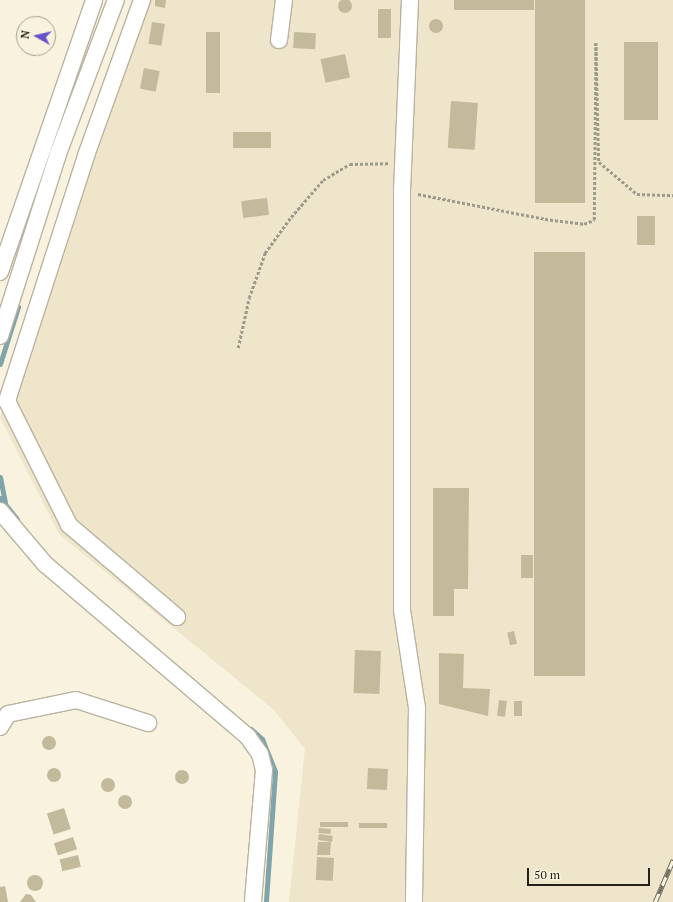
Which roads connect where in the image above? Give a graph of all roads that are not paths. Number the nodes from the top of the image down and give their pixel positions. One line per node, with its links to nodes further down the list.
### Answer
1 (94, 0): 7 (street)
2 (116, 0): 8 (street)
3 (142, 0): 10 (street)
4 (284, 0): 6 (street)
5 (410, 0): 14 (street)
6 (279, 40)
7 (0, 272)
8 (0, 336)
9 (0, 511): 13 (street)
10 (177, 617)
11 (148, 723): 12 (street)
12 (0, 727)
13 (253, 902)
14 (414, 902)

